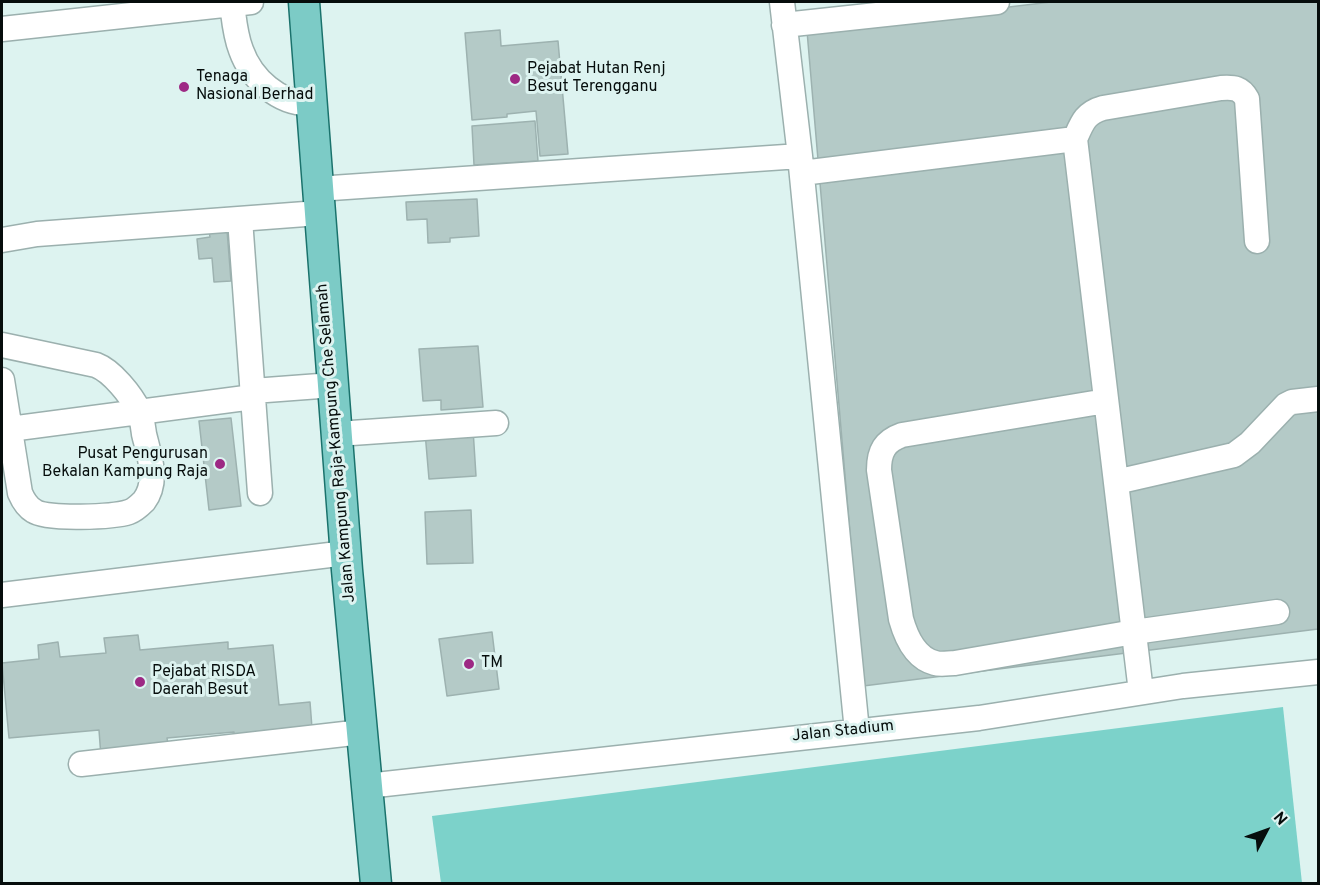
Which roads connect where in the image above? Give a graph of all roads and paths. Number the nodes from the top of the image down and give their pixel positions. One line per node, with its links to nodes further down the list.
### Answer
1 (304, 2): 7 (main road, Jalan Kampung Raja-Kampung Che Selamah)
2 (782, 2): 5 (street)
3 (997, 2): 5 (street)
4 (241, 3): 6 (street); 7 (street)
5 (784, 25): 9 (street)
6 (2, 29)
7 (311, 103): 10 (main road, Jalan Kampung Raja-Kampung Che Selamah)
8 (1075, 139): 9 (street); 13 (street); 19 (street)
9 (801, 164): 10 (street); 32 (street)
10 (318, 201): 11 (street); 16 (main road, Jalan Kampung Raja-Kampung Che Selamah)
11 (240, 219): 12 (street); 17 (street)
12 (2, 240)
13 (1257, 241)
14 (2, 345): 20 (street)
15 (2, 380): 22 (street)
16 (333, 385): 17 (street); 23 (main road, Jalan Kampung Raja-Kampung Che Selamah)
17 (253, 394): 20 (street); 25 (street)
18 (1318, 399): 24 (street)
19 (1106, 402): 24 (street); 29 (street)
20 (140, 412): 22 (street); 22 (street)
21 (496, 423): 23 (street)
22 (10, 429)
23 (337, 434): 26 (main road, Jalan Kampung Raja-Kampung Che Selamah)
24 (1116, 482): 29 (street)
25 (260, 493)
26 (346, 553): 27 (street); 33 (main road, Jalan Kampung Raja-Kampung Che Selamah)
27 (2, 595)
28 (1277, 612): 29 (street)
29 (1134, 632): 31 (street)
30 (1318, 672): 31 (street, Jalan Stadium)
31 (1142, 692): 32 (street, Jalan Stadium)
32 (857, 731): 35 (street, Jalan Stadium)
33 (362, 732): 34 (street); 35 (main road, Jalan Kampung Raja-Kampung Che Selamah)
34 (81, 764)
35 (367, 786): 36 (main road, Jalan Kampung Raja-Kampung Che Selamah)
36 (376, 884)

